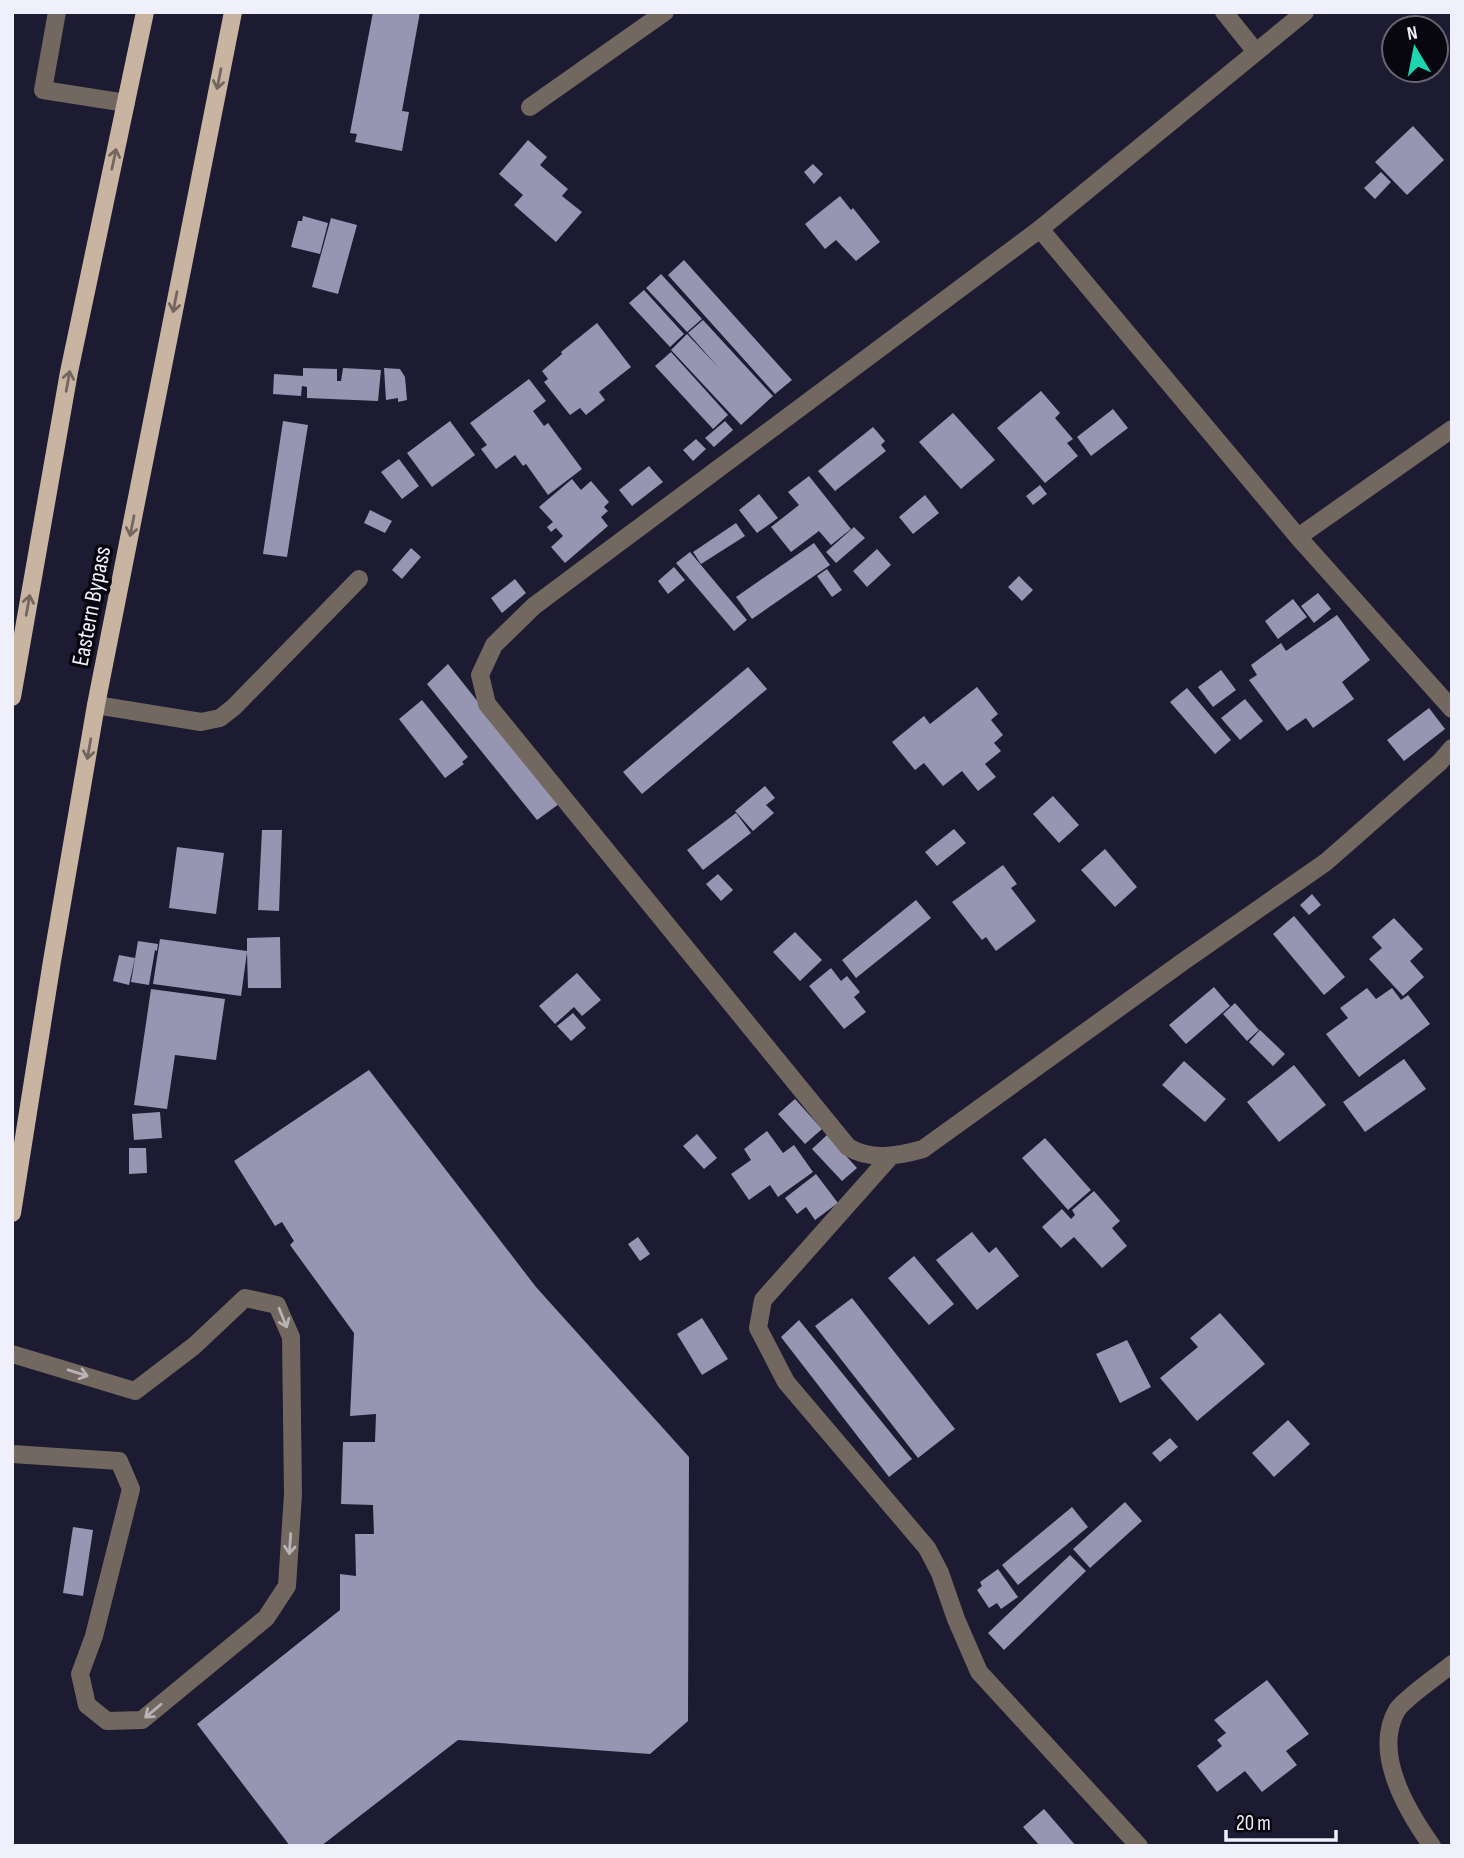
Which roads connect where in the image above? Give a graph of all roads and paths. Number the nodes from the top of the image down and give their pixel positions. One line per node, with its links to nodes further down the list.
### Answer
1 (57, 12): 8 (street)
2 (145, 12): 8 (main road)
3 (233, 12): 15 (main road, Eastern Bypass, one-way to 15)
4 (664, 12): 9 (street)
5 (1224, 12): 7 (street)
6 (1305, 12): 7 (street)
7 (1256, 52): 10 (street)
8 (126, 103): 14 (main road, one-way to 8)
9 (530, 107)
10 (1040, 229): 12 (street); 18 (street)
11 (1452, 429): 12 (street)
12 (1298, 537): 16 (street)
13 (359, 579): 15 (street)
14 (12, 697)
15 (96, 705): 19 (main road, Eastern Bypass, one-way to 19)
16 (1452, 709)
17 (1452, 748): 18 (street)
18 (890, 1157): 23 (street)
19 (12, 1213)
20 (12, 1354): 21 (street, one-way to 21)
21 (12, 1454)
22 (1452, 1664): 24 (street)
23 (1139, 1846)
24 (1432, 1846)

